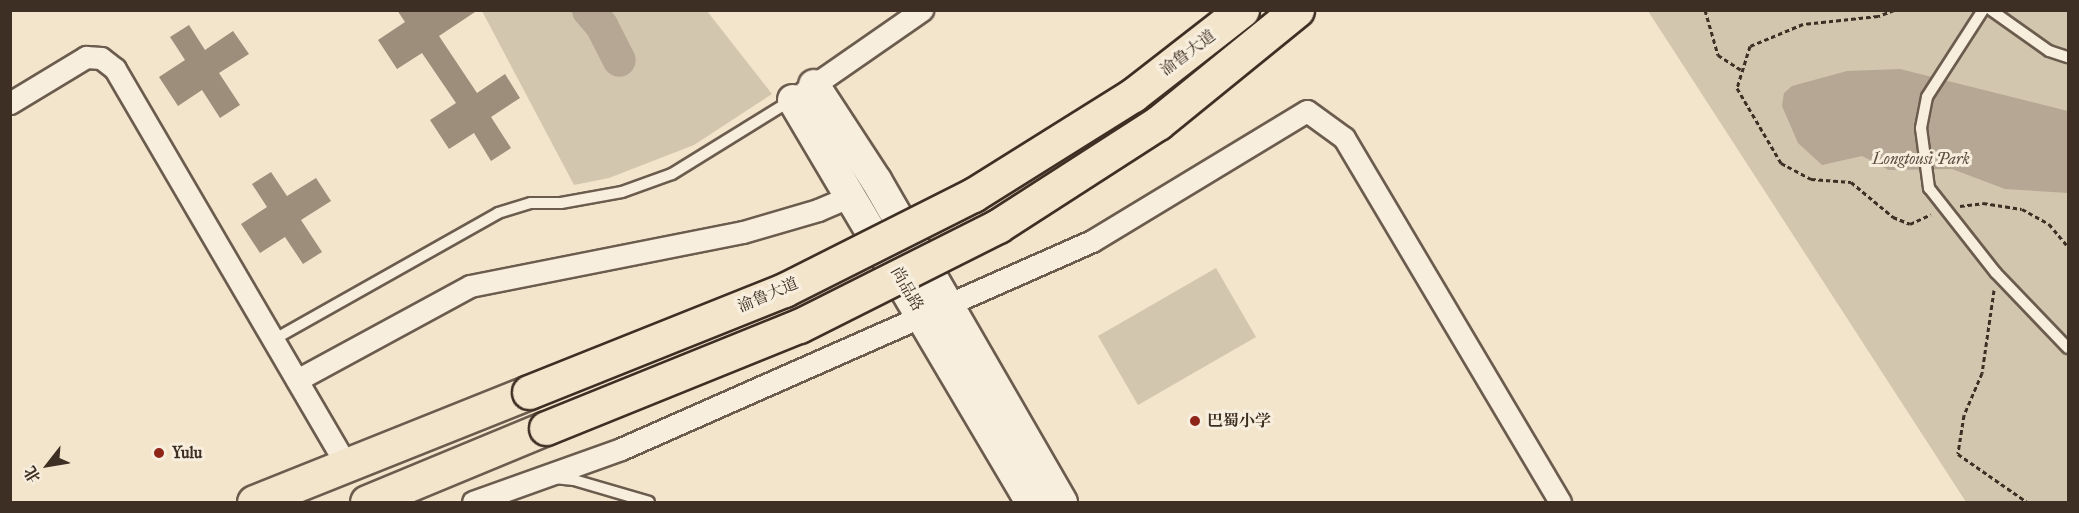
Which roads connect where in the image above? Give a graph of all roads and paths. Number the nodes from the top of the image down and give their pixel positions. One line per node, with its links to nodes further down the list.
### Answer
1 (922, 10): 10 (street)
2 (1242, 10): 20 (highway, 渝鲁大道, bridge)
3 (1297, 10): 23 (highway, bridge)
4 (1705, 10): 9 (path)
5 (1894, 10): 9 (path)
6 (1983, 10): 13 (lane)
7 (1990, 10): 8 (lane)
8 (2068, 57)
9 (1743, 71): 13 (path)
10 (804, 92): 12 (main road, 尚品路); 16 (main road, 尚品路); 17 (lane)
11 (10, 103): 17 (street)
12 (853, 195): 16 (main road, 尚品路); 19 (street)
13 (1942, 208): 14 (path); 15 (lane)
14 (2068, 247)
15 (1996, 273): 18 (lane); 29 (path)
16 (936, 312): 21 (street); 26 (main road, 尚品路); 27 (main road, 尚品路); 28 (street)
17 (273, 340): 19 (street)
18 (2068, 348)
19 (297, 380): 20 (street)
20 (346, 465): 22 (highway, 渝鲁大道)
21 (544, 478): 24 (street); 25 (lane)
22 (254, 502)
23 (367, 502)
24 (473, 502)
25 (649, 502)
26 (1031, 502)
27 (1062, 502)
28 (1560, 502)
29 (2027, 502)

